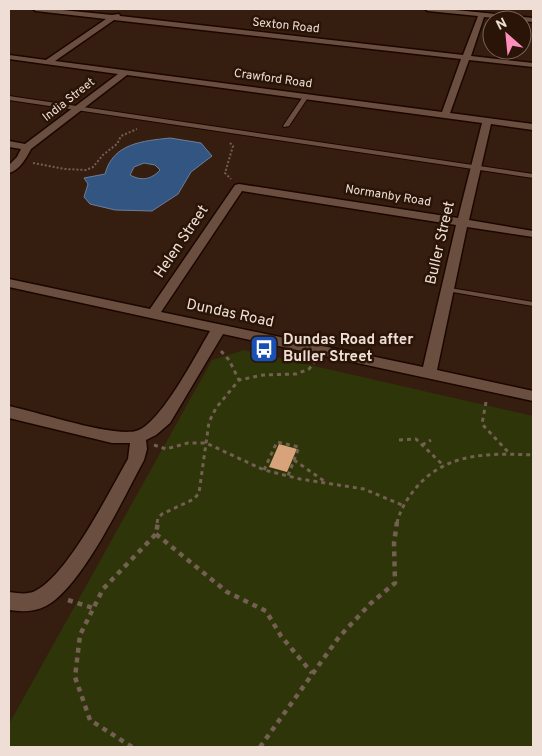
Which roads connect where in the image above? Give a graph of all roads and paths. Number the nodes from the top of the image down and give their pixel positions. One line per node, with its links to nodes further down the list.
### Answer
1 (36, 9): 5 (street, Sexton Road)
2 (127, 9): 5 (street)
3 (428, 9): 4 (street)
4 (482, 14): 7 (street)
5 (114, 18): 7 (street, Sexton Road); 8 (street)
6 (9, 57): 8 (street, Crawford Road)
7 (467, 58): 9 (street, Sexton Road); 14 (street)
8 (48, 62): 10 (street, Crawford Road)
9 (533, 65)
10 (126, 72): 11 (street, Crawford Road); 13 (street, India Street)
11 (306, 96): 14 (street, Crawford Road); 17 (lane)
12 (9, 98): 13 (lane)
13 (79, 108): 15 (lane); 21 (street, India Street)
14 (445, 115): 16 (street, Crawford Road)
15 (142, 118): 22 (path); 23 (lane)
16 (487, 120): 18 (street, Crawford Road); 23 (street, Buller Street)
17 (286, 126)
18 (533, 127)
19 (226, 140): 26 (path)
20 (9, 144): 21 (street)
21 (27, 147): 22 (street)
22 (21, 159): 24 (street)
23 (475, 167): 25 (lane); 27 (street, Buller Street)
24 (9, 170)
25 (533, 176)
26 (239, 187): 27 (street, Normanby Road); 32 (street, Helen Street)
27 (462, 222): 28 (street, Normanby Road); 30 (street, Buller Street)
28 (533, 234)
29 (9, 283): 32 (street, Dundas Road)
30 (447, 289): 31 (lane); 36 (street, Buller Street)
31 (533, 304)
32 (153, 314): 33 (street, Dundas Road)
33 (219, 328): 36 (street, Dundas Road); 41 (street)
34 (220, 350): 37 (path)
35 (314, 363): 37 (path)
36 (429, 373): 38 (street, Dundas Road)
37 (239, 380): 44 (path)
38 (533, 396)
39 (486, 402): 46 (path)
40 (9, 412): 41 (street)
41 (138, 437): 44 (path); 55 (street)
42 (399, 440): 45 (path)
43 (431, 440): 45 (path)
44 (206, 443): 50 (path); 54 (path)
45 (422, 445): 49 (path)
46 (509, 454): 47 (path); 49 (path)
47 (533, 455)
48 (293, 460): 50 (path); 51 (path); 52 (path)
49 (444, 466): 53 (path)
50 (264, 470): 51 (path)
51 (288, 476): 52 (path)
52 (324, 481): 53 (path)
53 (402, 505): 58 (path)
54 (156, 534): 57 (path); 58 (path)
55 (50, 594): 56 (street); 57 (path)
56 (9, 602)
57 (94, 608): 59 (path)
58 (312, 673): 60 (path)
59 (132, 747)
60 (260, 747)

